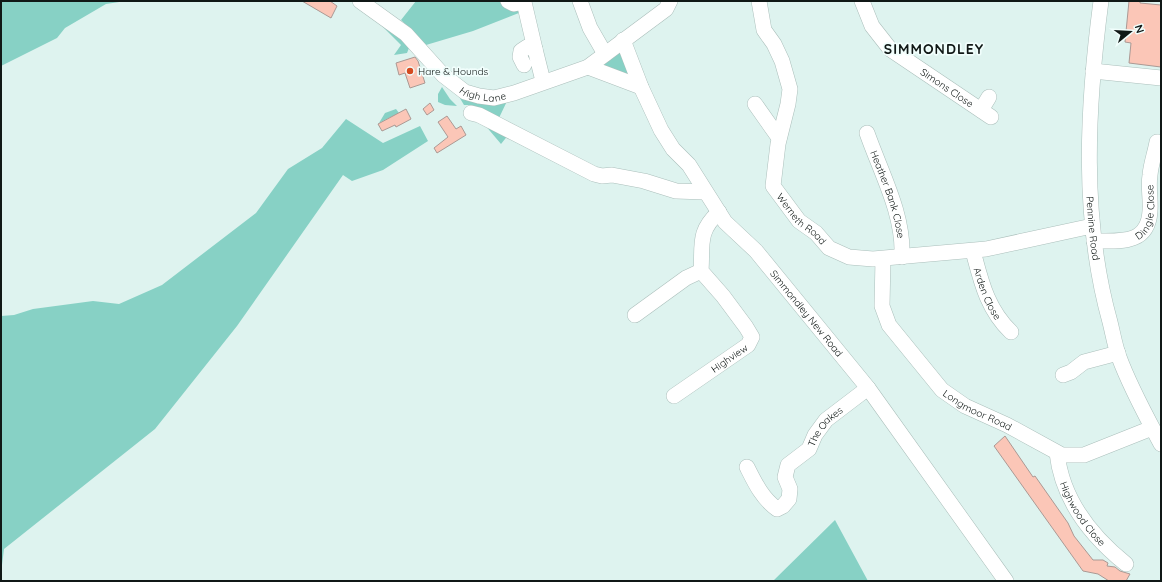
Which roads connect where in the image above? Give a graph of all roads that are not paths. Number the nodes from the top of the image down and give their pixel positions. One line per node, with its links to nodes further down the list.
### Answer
1 (360, 1): 15 (street, High Lane)
2 (508, 1): 9 (street)
3 (580, 1): 10 (street)
4 (670, 1): 8 (street, High Lane)
5 (759, 1): 21 (street, Werneth Road)
6 (862, 1): 17 (street, Simons Close)
7 (1101, 1): 13 (street, Pennine Road)
8 (623, 40): 10 (street, High Lane); 16 (street, Simmondley New Road)
9 (535, 50): 11 (street); 15 (street)
10 (605, 54): 12 (street, High Lane)
11 (524, 65)
12 (588, 67): 15 (street, High Lane); 16 (street)
13 (1093, 71): 14 (street); 25 (street, Pennine Road)
14 (1161, 78)
15 (543, 82)
16 (641, 87): 23 (street, Simmondley New Road)
17 (989, 97)
18 (755, 104): 21 (street)
19 (471, 113): 23 (street)
20 (866, 134): 28 (street, Heather Bank Close)
21 (779, 138): 29 (street, Werneth Road)
22 (1157, 142): 26 (street, Dingle Close)
23 (705, 192): 24 (street, Simmondley New Road)
24 (718, 212): 30 (street); 35 (street, Simmondley New Road)
25 (1092, 226): 26 (street, Pennine Road); 27 (street, Werneth Road)
26 (1094, 242): 33 (street, Pennine Road)
27 (973, 251): 28 (street, Werneth Road); 32 (street, Arden Close)
28 (902, 257): 29 (street, Werneth Road)
29 (883, 258): 39 (street, Longmoor Road)
30 (701, 271): 31 (street); 36 (street, Highview)
31 (635, 314)
32 (1010, 332)
33 (1118, 353): 34 (street); 37 (street, Pennine Road)
34 (1063, 375)
35 (868, 388): 40 (street, The Oakes); 42 (street, Simmondley New Road)
36 (674, 396)
37 (1152, 428): 38 (street, Pennine Road); 39 (street, Longmoor Road)
38 (1161, 444)
39 (1056, 453): 41 (street, Highwood Close)
40 (754, 473)
41 (1126, 564)
42 (1006, 581)

